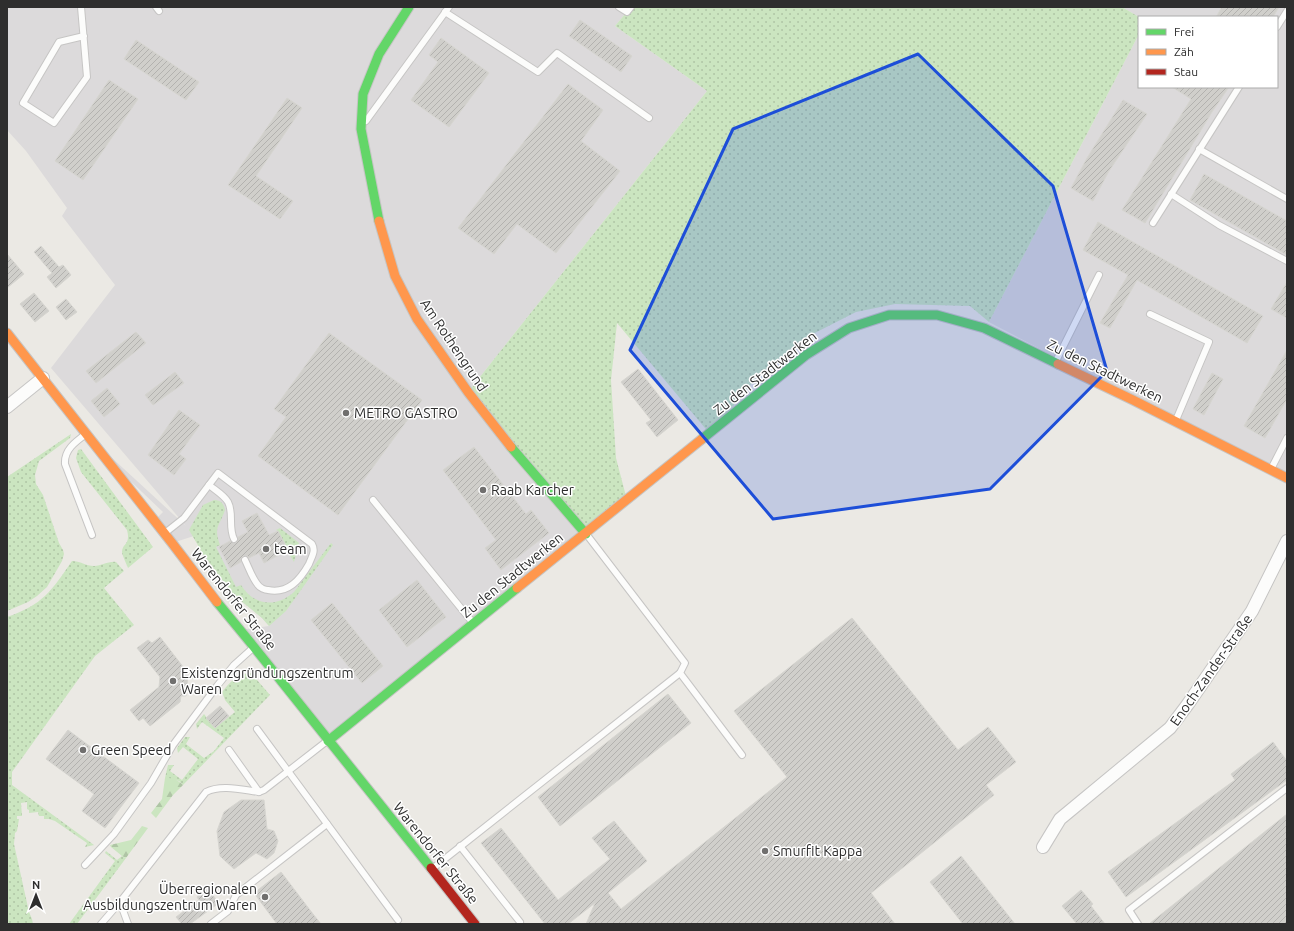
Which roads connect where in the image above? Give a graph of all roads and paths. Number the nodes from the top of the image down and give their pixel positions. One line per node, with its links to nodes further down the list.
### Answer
1 (81, 7): 8 (lane)
2 (409, 7): 11 (street, Am Rothengrund)
3 (619, 7): 4 (lane)
4 (631, 7)
5 (447, 10): 10 (lane); 11 (lane)
6 (1287, 11): 7 (lane)
7 (1278, 25)
8 (84, 36): 8 (lane)
9 (1238, 88): 12 (lane)
10 (648, 118)
11 (361, 129): 31 (street, Am Rothengrund)
12 (1199, 149): 13 (lane); 14 (lane)
13 (1171, 194): 15 (lane); 16 (lane)
14 (1287, 199)
15 (1153, 223)
16 (1287, 261)
17 (1099, 275): 20 (lane)
18 (1150, 314): 23 (lane)
19 (7, 333): 21 (street, Warendorfer Straße)
20 (1055, 363): 23 (street, Zu den Stadtwerken); 31 (street, Zu den Stadtwerken)
21 (43, 378): 22 (street); 24 (street, Warendorfer Straße)
22 (7, 407)
23 (1175, 422): 26 (street, Zu den Stadtwerken)
24 (86, 434): 30 (street, Warendorfer Straße); 32 (lane)
25 (1287, 438): 26 (lane)
26 (1270, 470): 27 (street, Zu den Stadtwerken)
27 (1287, 478)
28 (209, 485): 30 (lane); 33 (lane); 35 (lane)
29 (373, 500): 36 (lane)
30 (164, 533): 37 (street, Warendorfer Straße)
31 (586, 534): 36 (street, Zu den Stadtwerken); 38 (lane)
32 (92, 535)
33 (234, 539)
34 (1287, 541): 48 (street, Enoch-Zander-Straße)
35 (245, 560)
36 (474, 624): 40 (street, Zu den Stadtwerken)
37 (254, 647): 40 (street, Warendorfer Straße); 49 (lane)
38 (680, 673): 42 (lane); 47 (lane)
39 (257, 729): 43 (lane)
40 (328, 741): 43 (lane); 50 (street, Warendorfer Straße)
41 (229, 750): 45 (lane)
42 (742, 756)
43 (289, 772): 45 (lane); 46 (lane)
44 (1287, 788): 58 (lane)
45 (260, 792): 51 (lane)
46 (327, 824): 52 (lane); 56 (lane)
47 (460, 846): 50 (lane); 53 (lane)
48 (1043, 847)
49 (85, 865)
50 (431, 869): 57 (street, Warendorfer Straße)
51 (120, 902): 54 (lane); 55 (lane)
52 (398, 920)
53 (520, 922)
54 (100, 924)
55 (128, 924)
56 (212, 924)
57 (475, 924)
58 (1138, 924)

